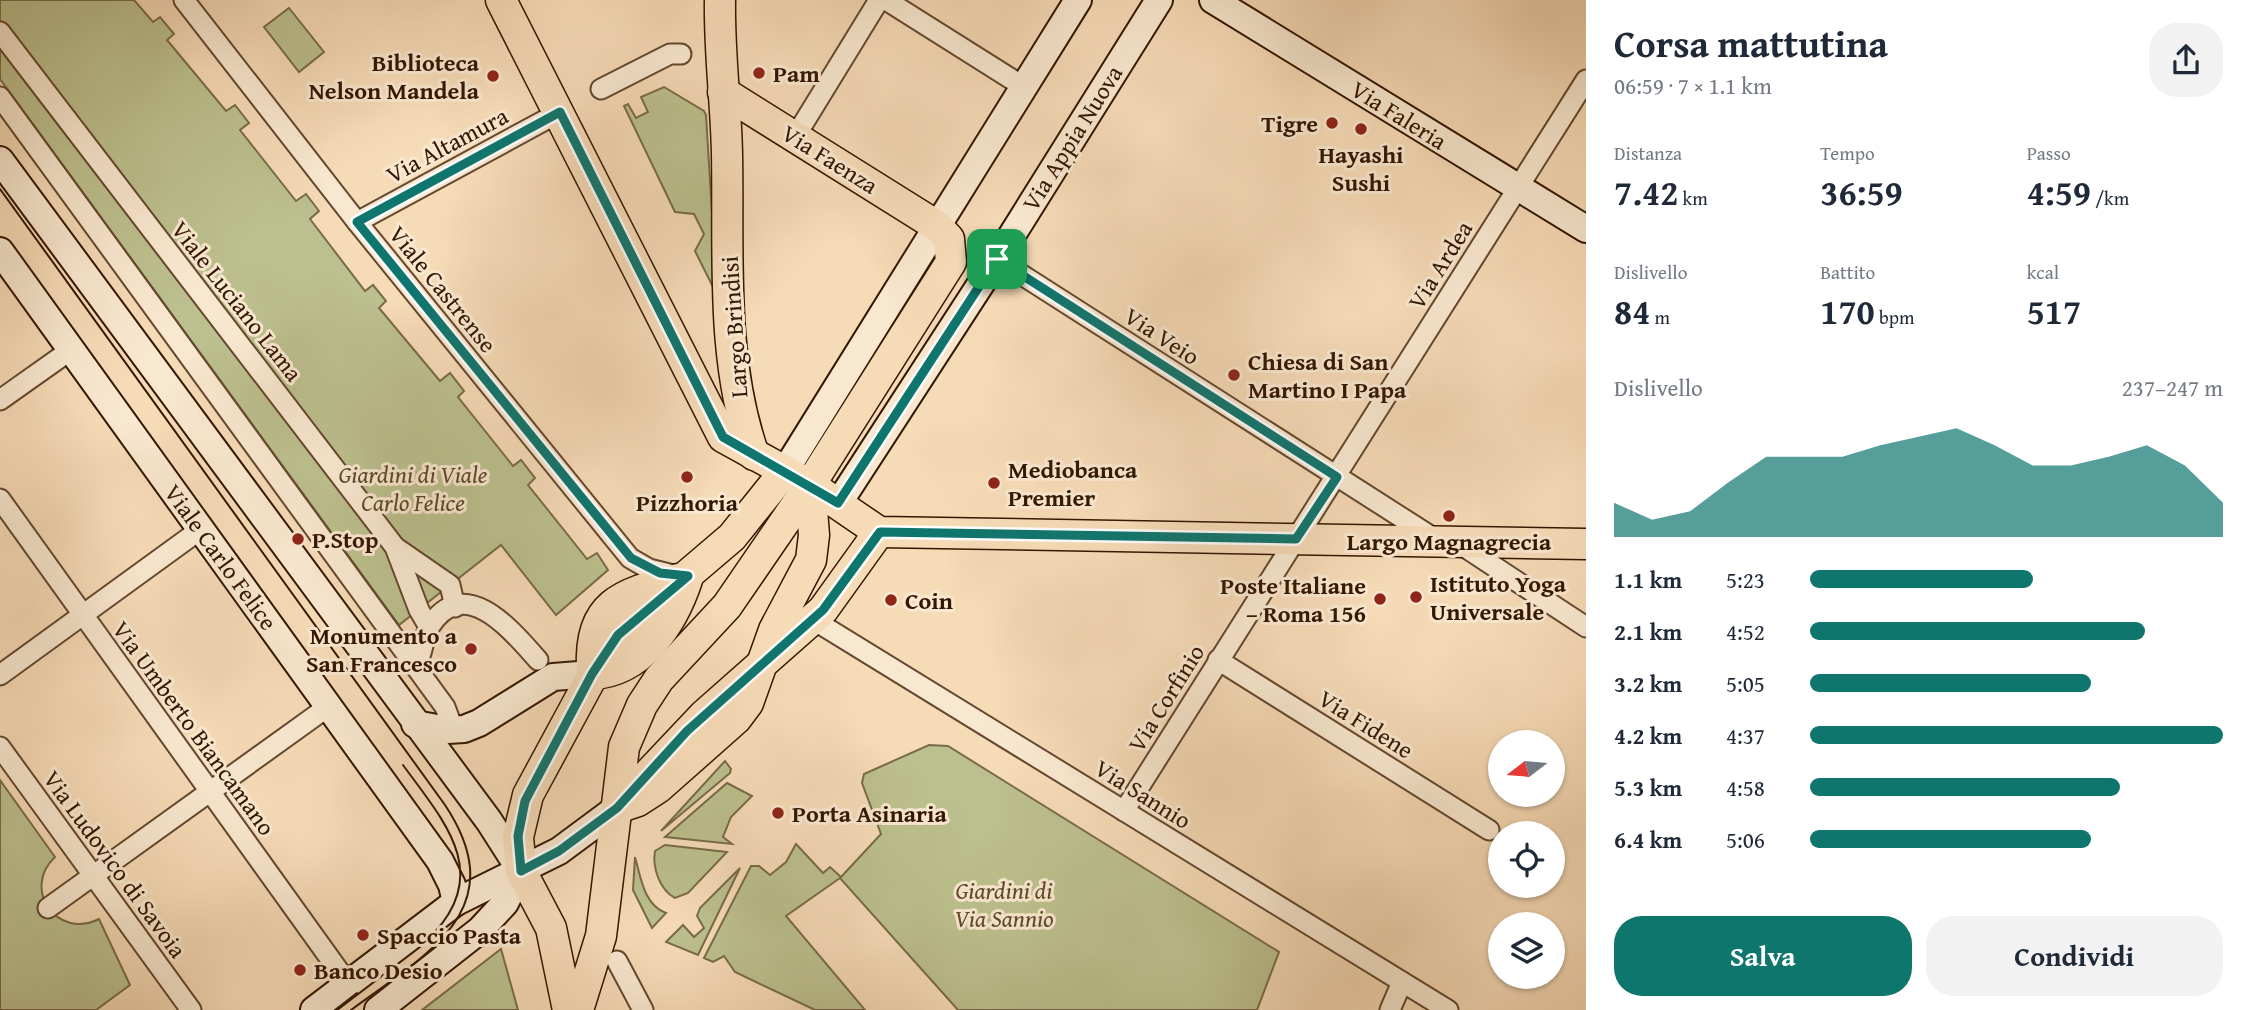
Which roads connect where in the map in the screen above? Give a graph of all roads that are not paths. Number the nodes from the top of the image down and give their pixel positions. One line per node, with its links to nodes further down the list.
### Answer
1 (184, 0): 20 (street, Viale Castrense)
2 (501, 0): 16 (main road, Largo Brindisi)
3 (720, 0): 14 (main road, Largo Brindisi)
4 (879, 0): 17 (street)
5 (886, 0): 12 (street)
6 (1078, 0): 12 (main road)
7 (1159, 0): 24 (main road, Via Appia Nuova)
8 (1213, 0): 19 (main road, Via Faleria)
9 (0, 32): 38 (street, Viale Luciano Lama)
10 (681, 54): 13 (street)
11 (1586, 80): 19 (street, Via Ardea)
12 (1024, 87): 21 (main road)
13 (601, 89)
14 (723, 92): 17 (main road, Via Faenza); 27 (main road, Largo Brindisi)
15 (0, 97): 47 (street)
16 (560, 112): 20 (street, Via Altamura); 27 (main road, Largo Brindisi)
17 (795, 137): 21 (main road, Via Faenza)
18 (0, 160): 53 (main road)
19 (1518, 189): 22 (main road, Via Faleria); 28 (street, Via Ardea)
20 (357, 222): 39 (street, Viale Castrense)
21 (937, 226): 29 (main road)
22 (1586, 229)
23 (0, 251): 25 (main road, Viale Carlo Felice)
24 (997, 259): 28 (street, Via Veio); 31 (main road, Via Appia Nuova)
25 (72, 349): 26 (street); 33 (main road, Viale Carlo Felice)
26 (0, 400)
27 (754, 455): 29 (main road)
28 (1337, 477): 35 (street); 36 (street)
29 (798, 478): 31 (main road); 32 (main road); 39 (main road); 56 (main road)
30 (0, 499): 41 (street, Via Umberto Biancamano)
31 (838, 503): 32 (main road); 34 (main road)
32 (814, 523): 48 (main road)
33 (201, 528): 41 (street); 51 (main road, Viale Carlo Felice)
34 (880, 532): 35 (main road); 42 (main road)
35 (1296, 539): 36 (main road); 46 (street, Via Corfinio)
36 (1447, 542): 37 (main road); 44 (street)
37 (1573, 543)
38 (395, 547): 40 (street); 43 (street, Viale Luciano Lama)
39 (688, 576): 49 (main road); 49 (main road); 49 (main road)
40 (455, 607): 43 (street); 45 (street)
41 (82, 614): 50 (street); 55 (street, Via Umberto Biancamano)
42 (812, 619): 48 (main road); 57 (street, Via Sannio)
43 (429, 627): 47 (street)
44 (1586, 627)
45 (538, 660)
46 (1218, 660): 57 (street, Via Corfinio); 58 (street, Via Fidene)
47 (414, 666): 52 (street)
48 (760, 667): 56 (main road); 56 (main road)
49 (592, 674): 53 (main road); 59 (main road)
50 (0, 675)
51 (329, 706): 55 (street); 61 (main road, Viale Carlo Felice)
52 (451, 723)
53 (415, 724): 59 (main road)
54 (0, 747): 60 (street, Via Ludovico di Savoia)
55 (210, 793): 60 (street); 65 (street, Via Umberto Biancamano)
56 (617, 808): 59 (main road); 70 (main road)
57 (1124, 811): 64 (street, Via Sannio)
58 (1488, 829)
59 (521, 871): 61 (main road); 68 (main road); 69 (main road)
60 (93, 877): 62 (street); 66 (street, Via Ludovico di Savoia)
61 (456, 902): 65 (main road)
62 (48, 908)
63 (617, 961): 71 (street)
64 (1402, 982): 72 (street); 73 (street, Via Sannio)
65 (349, 985): 67 (main road)
66 (191, 1010)
67 (314, 1010)
68 (377, 1010)
69 (568, 1010)
70 (578, 1010)
71 (643, 1010)
72 (1390, 1010)
73 (1448, 1010)

